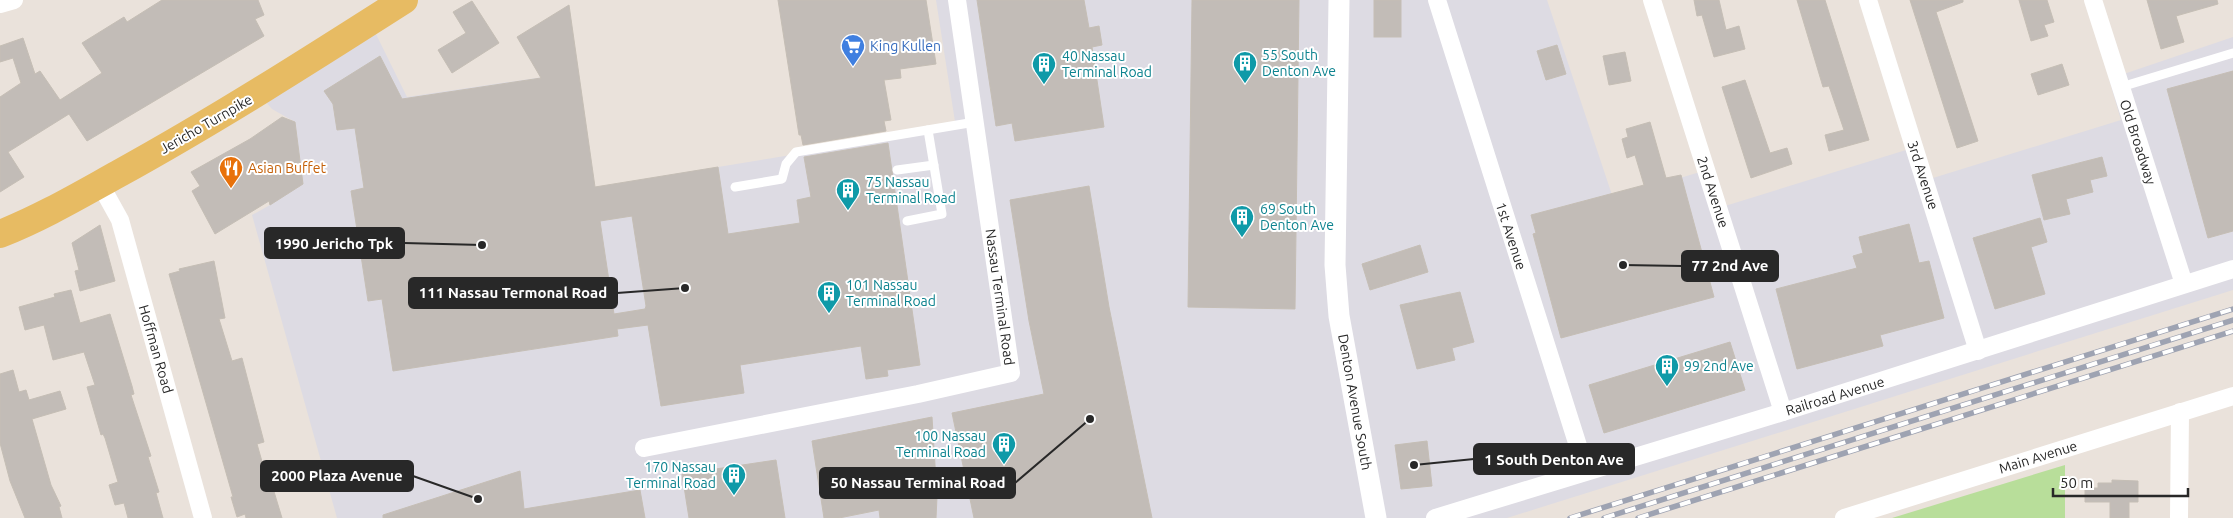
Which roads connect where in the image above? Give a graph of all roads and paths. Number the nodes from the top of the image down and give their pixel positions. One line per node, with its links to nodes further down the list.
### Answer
1 (14, 0): 9 (street)
2 (404, 0): 16 (main road, Jericho Turnpike)
3 (957, 0): 12 (street, Nassau Terminal Road)
4 (1339, 0): 29 (street, Denton Avenue South)
5 (1437, 0): 27 (street, 1st Avenue)
6 (1652, 0): 24 (street, 2nd Avenue)
7 (1868, 0): 22 (street, 3rd Avenue)
8 (2093, 0): 11 (street, Old Broadway)
9 (0, 4)
10 (2233, 53): 11 (lane)
11 (2121, 88): 21 (street, Old Broadway)
12 (975, 122): 13 (lane); 26 (street, Nassau Terminal Road)
13 (928, 130): 14 (lane); 17 (lane)
14 (934, 165): 15 (lane); 18 (lane)
15 (897, 170)
16 (100, 184): 19 (main road, Jericho Turnpike); 28 (street, Hoffman Road)
17 (735, 187)
18 (906, 221)
19 (0, 234)
20 (2233, 269): 21 (street, Railroad Avenue)
21 (2184, 284): 22 (street, Railroad Avenue)
22 (1978, 351): 24 (street, Railroad Avenue)
23 (2233, 396): 25 (street, Main Avenue)
24 (1783, 412): 27 (street, Railroad Avenue)
25 (2180, 412): 31 (street, Main Avenue); 32 (street)
26 (644, 448)
27 (1586, 471): 30 (street, Railroad Avenue)
28 (203, 518)
29 (1376, 518)
30 (1435, 518)
31 (1844, 518)
32 (2179, 518)

